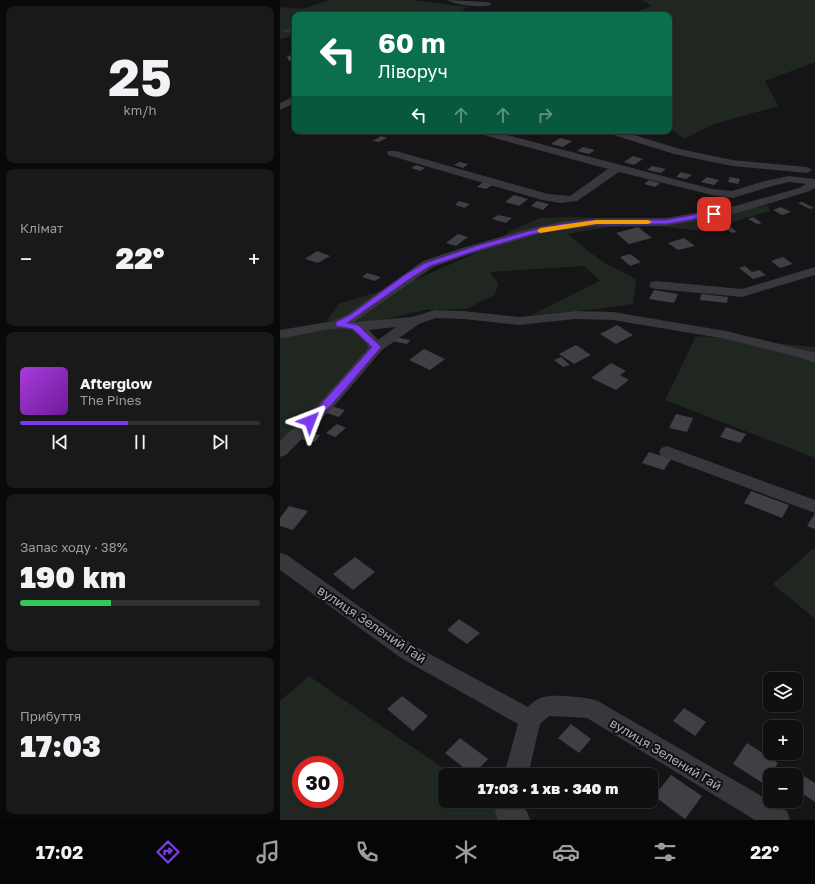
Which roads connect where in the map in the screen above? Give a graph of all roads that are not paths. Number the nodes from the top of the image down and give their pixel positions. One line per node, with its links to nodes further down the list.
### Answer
1 (450, 0): 3 (street)
2 (496, 0): 3 (street)
3 (488, 4): 4 (street)
4 (480, 12)
5 (292, 101): 6 (street)
6 (280, 107)
7 (491, 134): 10 (street)
8 (621, 134): 11 (street)
9 (392, 153): 10 (street)
10 (617, 168): 12 (street)
11 (815, 171)
12 (815, 183): 16 (street)
13 (815, 270): 14 (street)
14 (656, 285)
15 (414, 321): 17 (street); 19 (street); 20 (street)
16 (339, 324): 17 (street); 18 (street)
17 (355, 327): 19 (street)
18 (280, 334)
19 (377, 347): 21 (street)
20 (815, 359)
21 (280, 451)
22 (667, 452): 23 (street)
23 (815, 507)
24 (280, 560): 25 (street, вулиця Зелений Гай)
25 (530, 720): 26 (street); 29 (street, вулиця Зелений Гай)
26 (518, 768)
27 (508, 808): 28 (street)
28 (518, 820)
29 (778, 820)

